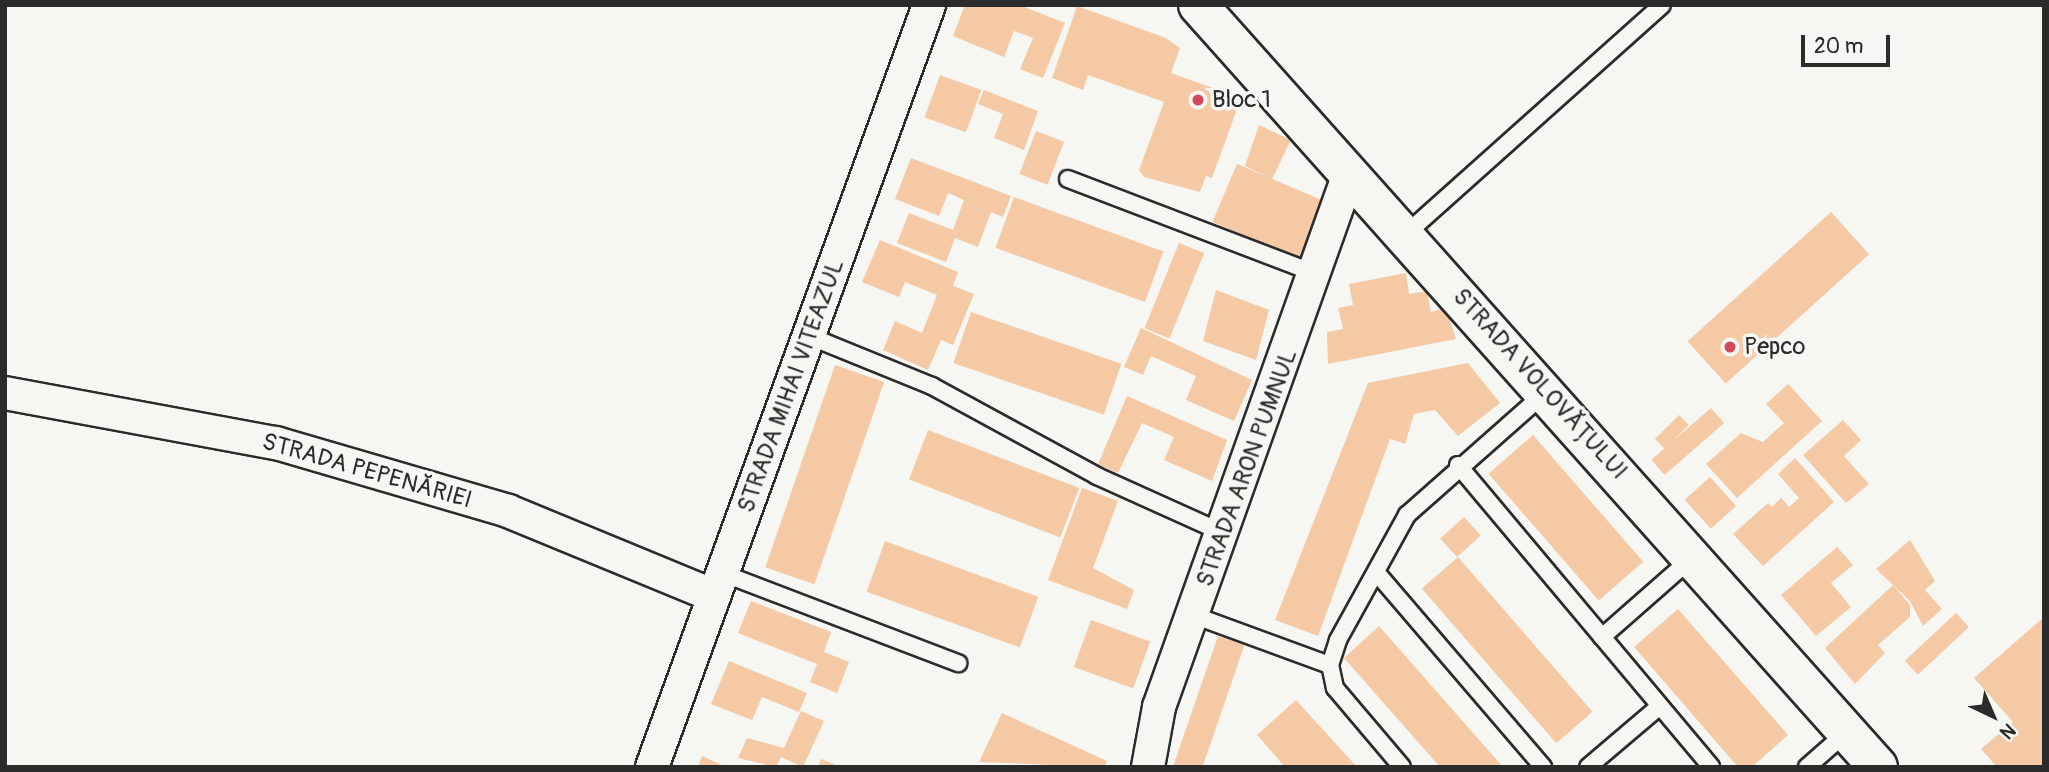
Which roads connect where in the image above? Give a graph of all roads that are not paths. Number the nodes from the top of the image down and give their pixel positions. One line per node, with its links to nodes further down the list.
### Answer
1 (929, 5): 8 (street, STRADA MIHAI VITEAZUL)
2 (1198, 5): 4 (main road, STRADA VOLOVĂȚULUI)
3 (1662, 5): 6 (lane)
4 (1350, 171): 6 (main road, STRADA VOLOVĂȚULUI); 7 (street, STRADA ARON PUMNUL)
5 (1068, 179): 7 (lane)
6 (1406, 234): 9 (main road, STRADA VOLOVĂȚULUI)
7 (1317, 274): 12 (street, STRADA ARON PUMNUL)
8 (809, 336): 12 (lane); 15 (street, STRADA MIHAI VITEAZUL)
9 (1546, 391): 11 (lane); 13 (main road, STRADA VOLOVĂȚULUI)
10 (5, 393): 15 (street, STRADA PEPENĂRIEI)
11 (1458, 466): 14 (lane); 17 (lane)
12 (1223, 533): 16 (street, STRADA ARON PUMNUL)
13 (1693, 557): 17 (lane); 21 (main road, STRADA VOLOVĂȚULUI)
14 (1376, 572): 19 (lane); 25 (lane)
15 (718, 584): 18 (lane); 22 (street, STRADA MIHAI VITEAZUL)
16 (1193, 615): 19 (lane); 23 (street, STRADA ARON PUMNUL)
17 (1602, 637): 20 (lane)
18 (958, 663)
19 (1330, 664): 24 (lane)
20 (1660, 706): 26 (lane); 27 (lane)
21 (1847, 732): 28 (lane); 29 (main road, STRADA VOLOVĂȚULUI)
22 (652, 767)
23 (1148, 767)
24 (1402, 767)
25 (1543, 767)
26 (1588, 767)
27 (1711, 767)
28 (1807, 767)
29 (1878, 767)

